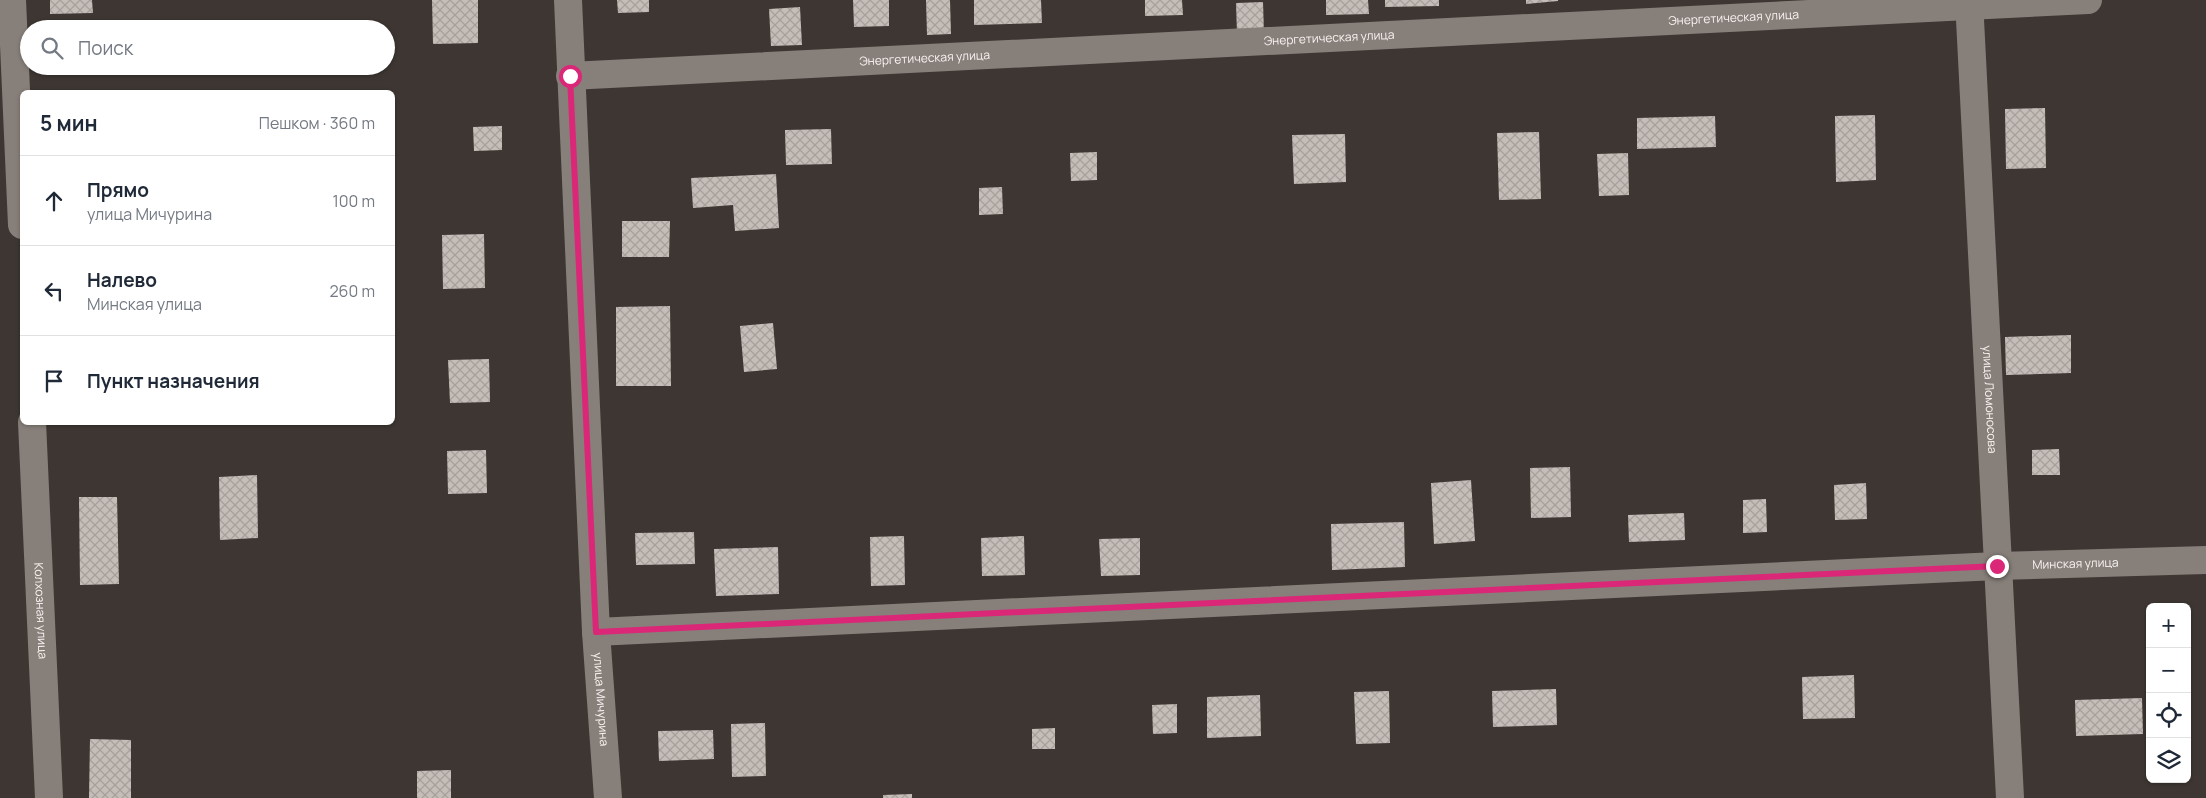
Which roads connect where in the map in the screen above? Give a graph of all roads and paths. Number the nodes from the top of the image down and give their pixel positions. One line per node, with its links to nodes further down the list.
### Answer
1 (12, 0): 6 (street)
2 (568, 0): 5 (street, улица Мичурина)
3 (2088, 0): 4 (street, Энергетическая улица)
4 (1969, 2): 5 (street, Энергетическая улица); 9 (street, улица Ломоносова)
5 (570, 76): 10 (street, улица Мичурина)
6 (20, 180)
7 (32, 425): 11 (street, Колхозная улица)
8 (2206, 560): 9 (street, Минская улица)
9 (1997, 566): 10 (street, Минская улица); 13 (street, улица Ломоносова)
10 (596, 632): 12 (street, улица Мичурина)
11 (49, 798)
12 (608, 798)
13 (2010, 798)

